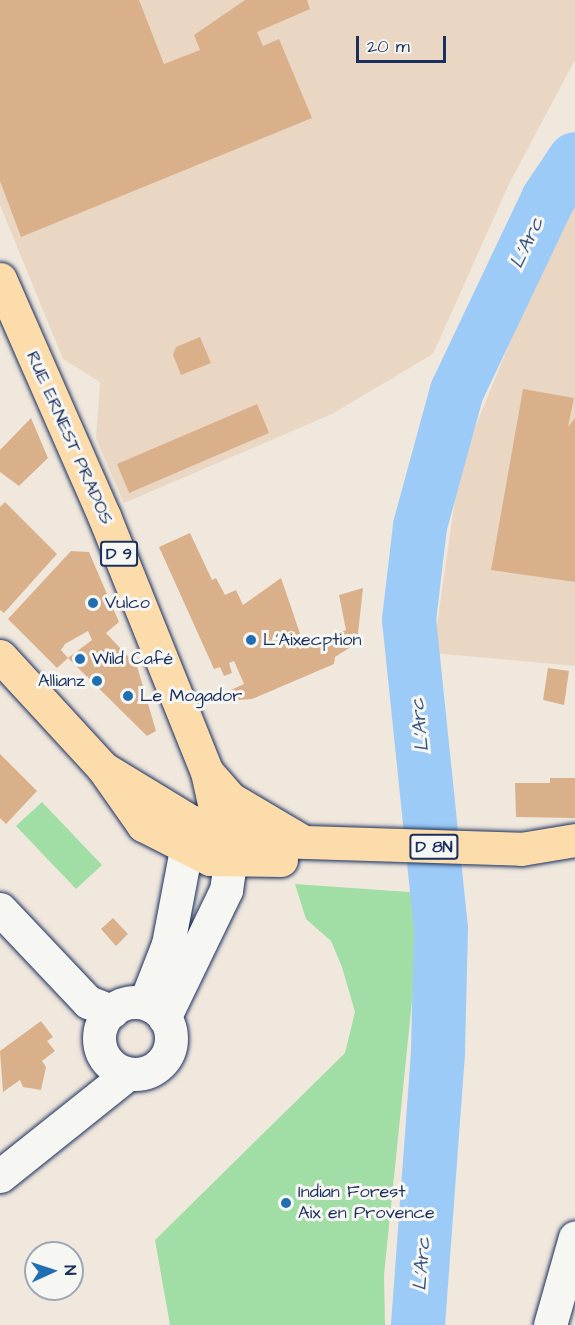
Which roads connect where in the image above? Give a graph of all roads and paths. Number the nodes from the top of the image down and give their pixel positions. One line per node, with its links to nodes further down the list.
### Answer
1 (0, 279): 4 (main road, RUE ERNEST PRADOS / D 9)
2 (0, 656): 3 (main road)
3 (103, 768): 8 (main road); 10 (main road)
4 (207, 772): 6 (main road); 8 (main road, RUE ERNEST PRADOS / D 9)
5 (575, 840): 9 (main road, D 8N)
6 (308, 844): 7 (main road, D 8N); 8 (main road)
7 (347, 845): 8 (main road, D 8N); 9 (main road, D 8N)
8 (225, 849): 10 (street); 14 (street)
9 (520, 849): 11 (main road, D 8N)
10 (186, 850): 14 (street)
11 (575, 863)
12 (0, 909): 13 (street)
13 (112, 1011): 14 (street); 15 (street)
14 (154, 1011): 15 (street)
15 (117, 1065): 16 (street)
16 (0, 1176)
17 (575, 1237): 18 (street)
18 (550, 1325)

